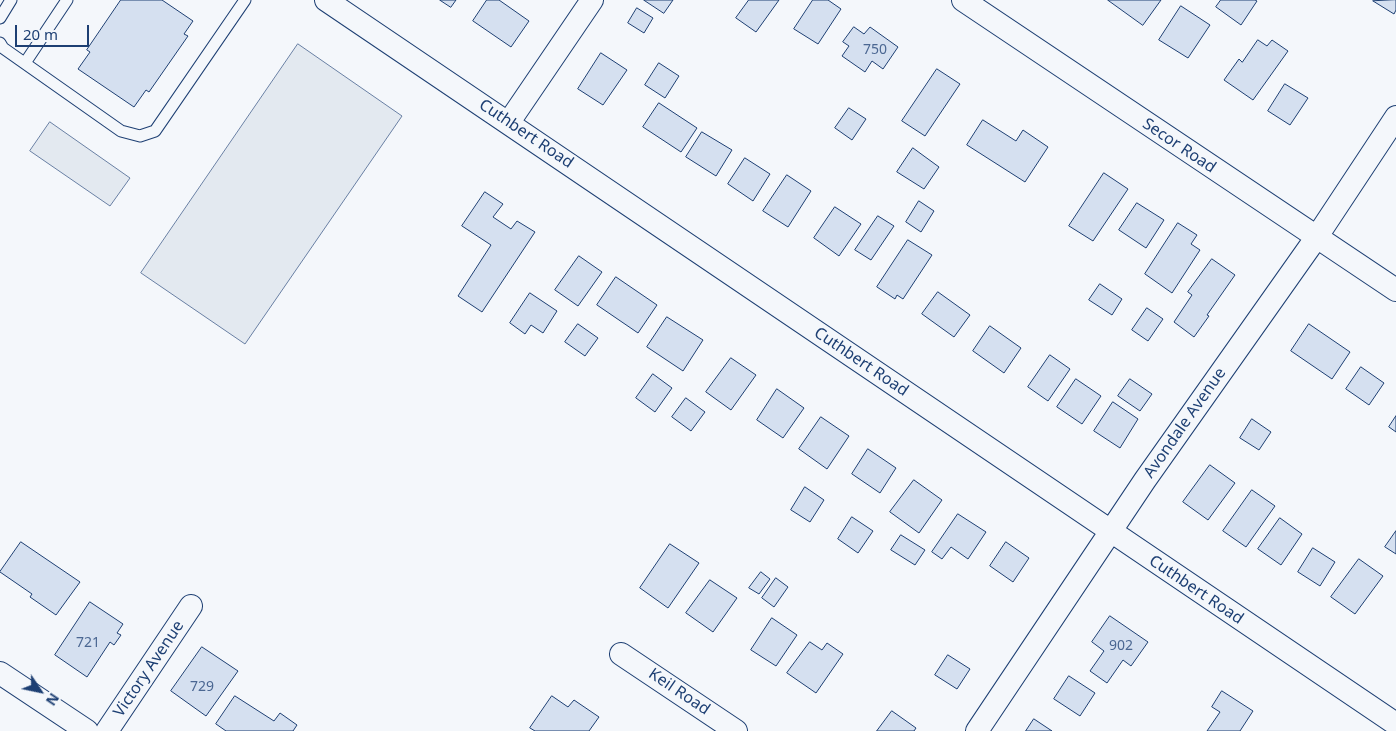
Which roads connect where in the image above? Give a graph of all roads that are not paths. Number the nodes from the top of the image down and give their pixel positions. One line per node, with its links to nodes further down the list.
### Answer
1 (11, 0): 7 (lane)
2 (67, 0): 9 (lane)
3 (245, 0): 9 (lane)
4 (326, 0): 11 (street, Cuthbert Road)
5 (592, 0): 11 (street)
6 (963, 0): 12 (street, Secor Road)
7 (0, 18)
8 (0, 43): 9 (lane)
9 (25, 63)
10 (1396, 117): 12 (street, Avondale Avenue)
11 (509, 122): 14 (street, Cuthbert Road)
12 (1316, 238): 13 (street, Secor Road); 14 (street, Avondale Avenue)
13 (1396, 290)
14 (1111, 533): 18 (street, Cuthbert Road); 22 (street, Avondale Avenue)
15 (191, 606): 20 (street, Victory Avenue)
16 (621, 654): 21 (street, Keil Road)
17 (0, 673): 19 (street)
18 (1396, 724)
19 (87, 731)
20 (107, 731)
21 (736, 731)
22 (977, 731)

